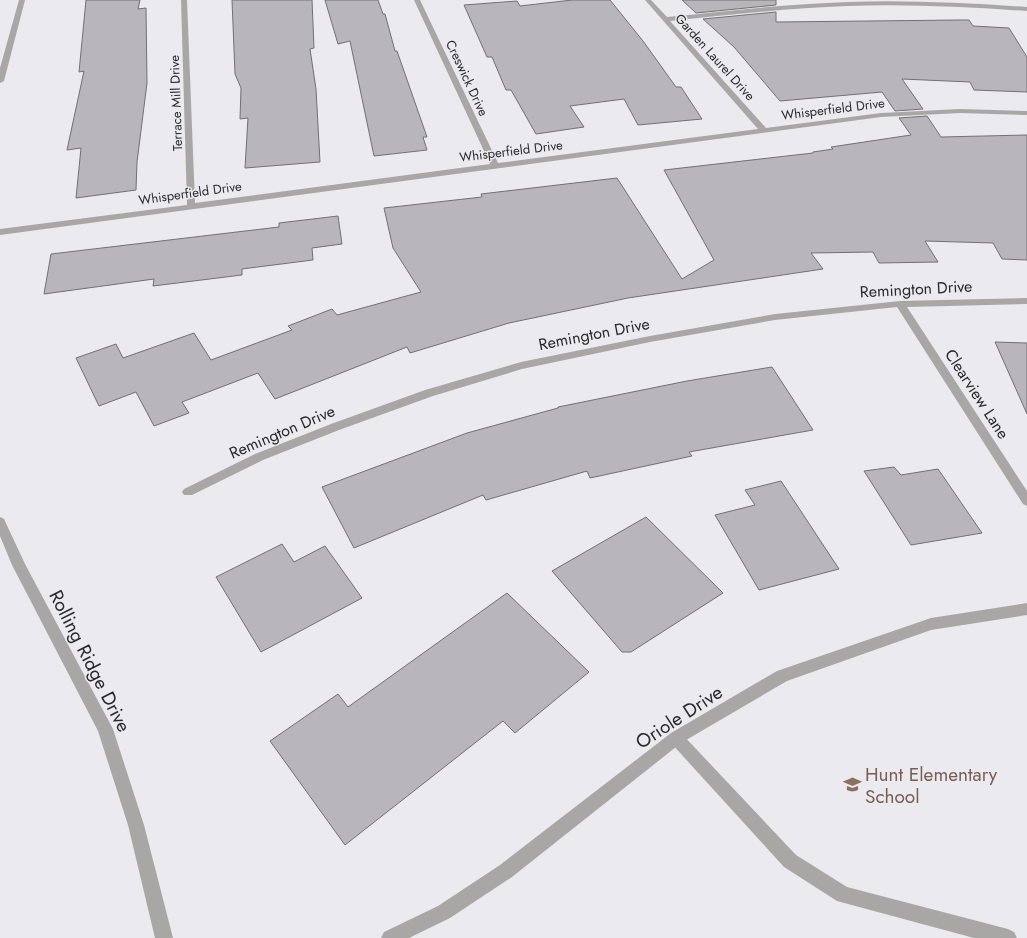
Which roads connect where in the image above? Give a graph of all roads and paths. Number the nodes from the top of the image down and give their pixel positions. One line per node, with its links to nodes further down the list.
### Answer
1 (22, 0): 7 (street)
2 (184, 0): 11 (street, Terrace Mill Drive)
3 (417, 0): 10 (street, Creswick Drive)
4 (648, 0): 6 (street, Garden Laurel Drive)
5 (1027, 9): 6 (street)
6 (666, 19): 9 (street, Garden Laurel Drive)
7 (0, 81)
8 (1027, 113): 9 (street, Whisperfield Drive)
9 (764, 131): 10 (street, Whisperfield Drive)
10 (495, 166): 11 (street, Whisperfield Drive)
11 (191, 206): 12 (street, Whisperfield Drive)
12 (0, 232)
13 (1027, 301): 14 (street, Remington Drive)
14 (900, 304): 15 (street, Remington Drive); 16 (street, Clearview Lane)
15 (188, 492)
16 (1027, 501)
17 (0, 522): 20 (street, Rolling Ridge Drive)
18 (1027, 609): 19 (street, Oriole Drive)
19 (676, 738): 21 (street, Oriole Drive); 22 (street)
20 (164, 938)
21 (390, 938)
22 (1008, 938)

